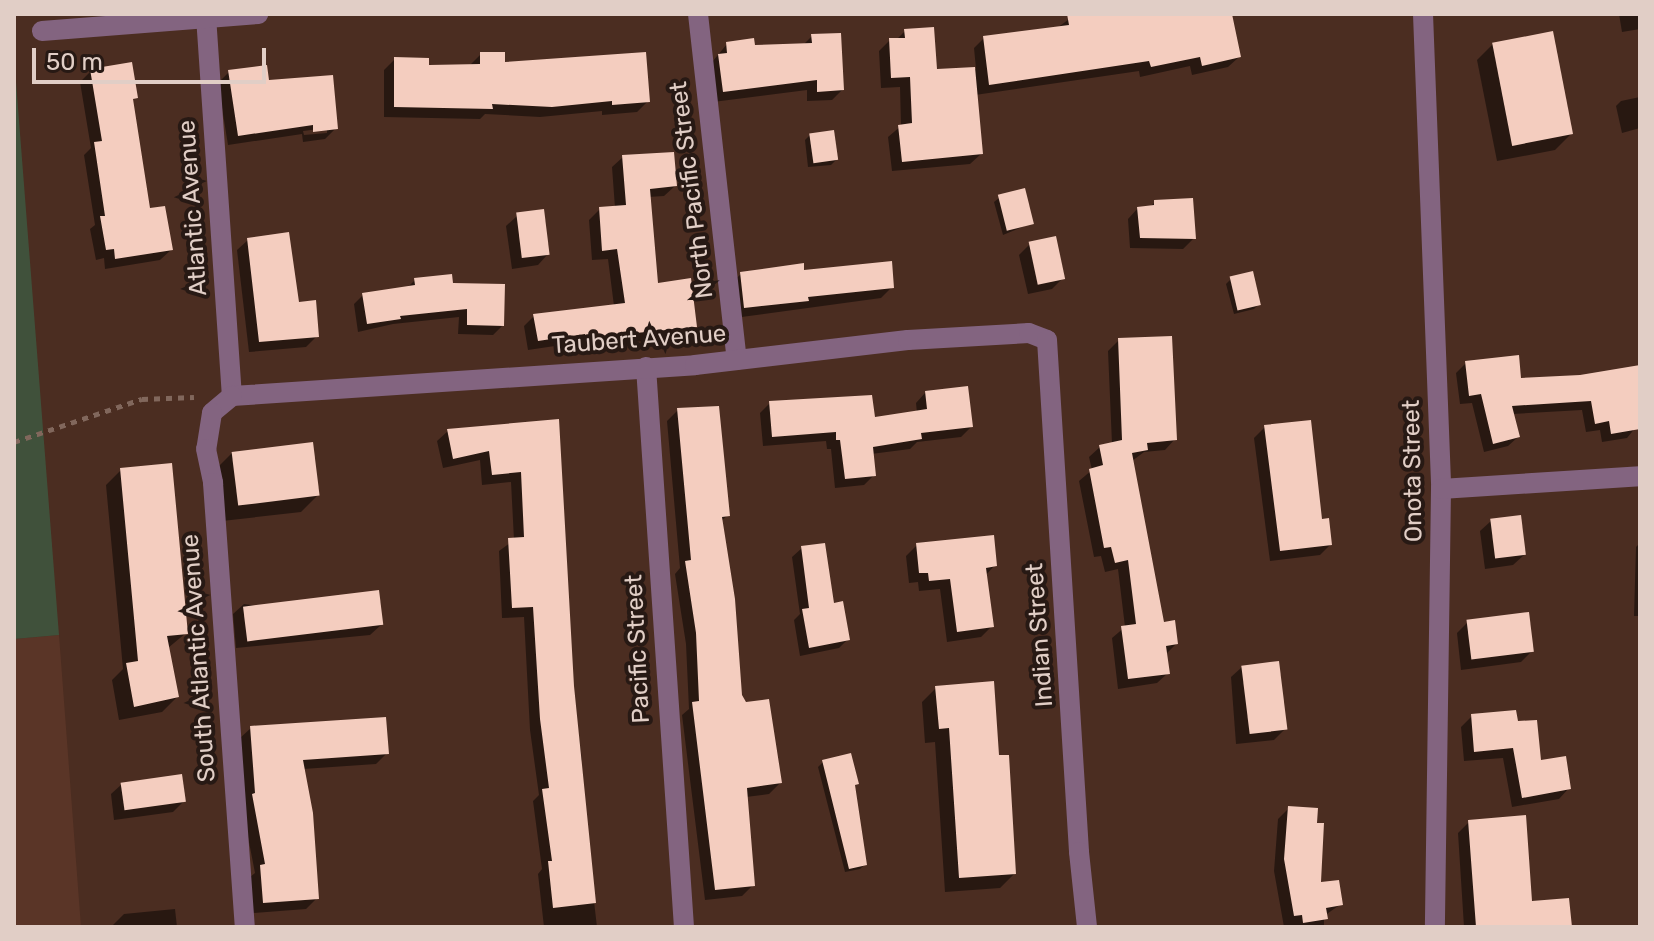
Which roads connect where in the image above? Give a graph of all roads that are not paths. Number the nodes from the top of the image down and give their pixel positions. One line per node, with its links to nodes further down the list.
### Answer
1 (244, 14): 2 (street); 5 (street)
2 (258, 14)
3 (698, 14): 8 (street, North Pacific Street)
4 (1423, 14): 12 (street, Onota Street)
5 (206, 16): 6 (street); 10 (street, Atlantic Avenue)
6 (42, 31)
7 (1047, 340): 8 (street, Taubert Avenue); 15 (street, Indian Street)
8 (737, 360): 9 (street, Taubert Avenue)
9 (646, 367): 10 (street, Taubert Avenue); 14 (street, Pacific Street)
10 (232, 396): 13 (street, South Atlantic Avenue)
11 (1640, 476): 12 (street)
12 (1441, 489): 16 (street, Onota Street)
13 (245, 927)
14 (684, 927)
15 (1087, 927)
16 (1435, 927)

